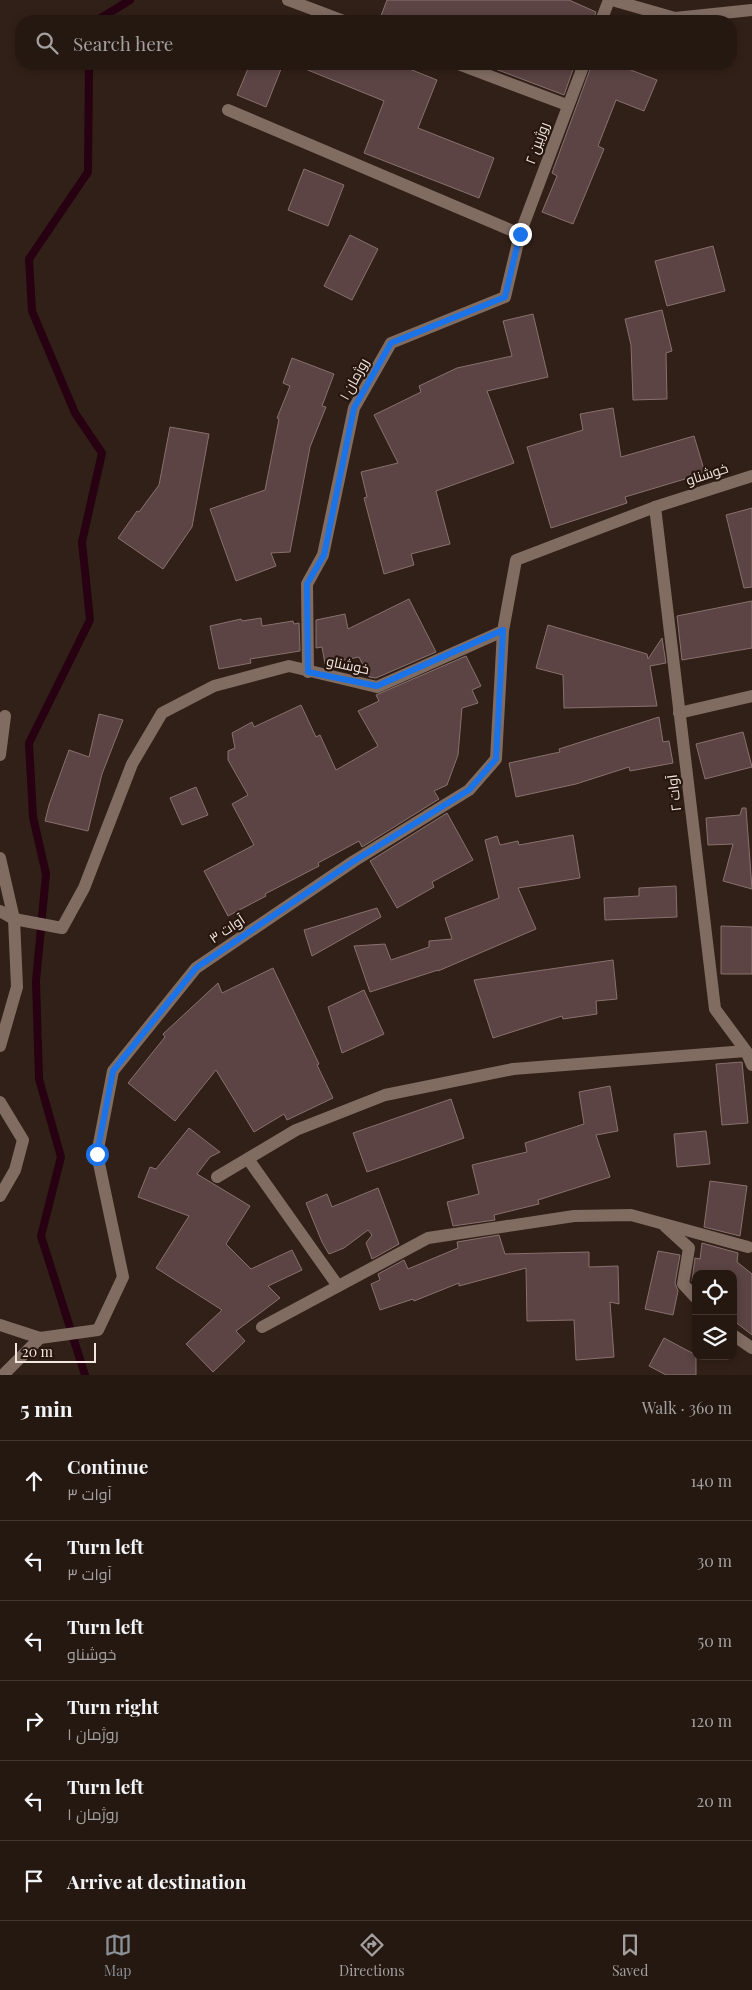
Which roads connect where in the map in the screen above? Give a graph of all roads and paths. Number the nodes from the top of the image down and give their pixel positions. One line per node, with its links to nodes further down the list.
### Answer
1 (288, 0): 4 (street)
2 (611, 0): 5 (street); 6 (street)
3 (752, 10): 7 (street)
4 (328, 15)
5 (604, 15)
6 (664, 15)
7 (704, 15)
8 (474, 70): 10 (street)
9 (582, 70): 10 (street, روژبین ۲)
10 (567, 105): 12 (street, روژبین ۲)
11 (228, 110): 12 (street)
12 (520, 234): 16 (street, روژمان ۱)
13 (752, 476): 14 (street, خوشناو)
14 (655, 507): 15 (street, خوشناو); 18 (street, آوات ۲)
15 (503, 630): 16 (street, خوشناو); 37 (street, آوات ۳)
16 (308, 672): 23 (street, خوشناو)
17 (752, 696): 18 (street)
18 (679, 712): 25 (street, آوات ۲)
19 (5, 716): 20 (street)
20 (0, 755)
21 (0, 858): 23 (street)
22 (0, 910): 23 (street)
23 (14, 919): 24 (street)
24 (0, 1046)
25 (746, 1051): 26 (street, آوات ۲); 28 (street)
26 (752, 1065)
27 (0, 1102): 30 (street)
28 (248, 1159): 29 (street); 33 (street)
29 (217, 1177)
30 (0, 1196)
31 (663, 1225): 32 (street); 33 (street); 34 (street)
32 (748, 1247)
33 (338, 1286): 36 (street)
34 (692, 1294)
35 (0, 1325): 37 (street)
36 (262, 1327)
37 (40, 1338): 40 (street)
38 (737, 1338): 39 (street)
39 (752, 1348)
40 (3, 1375)

